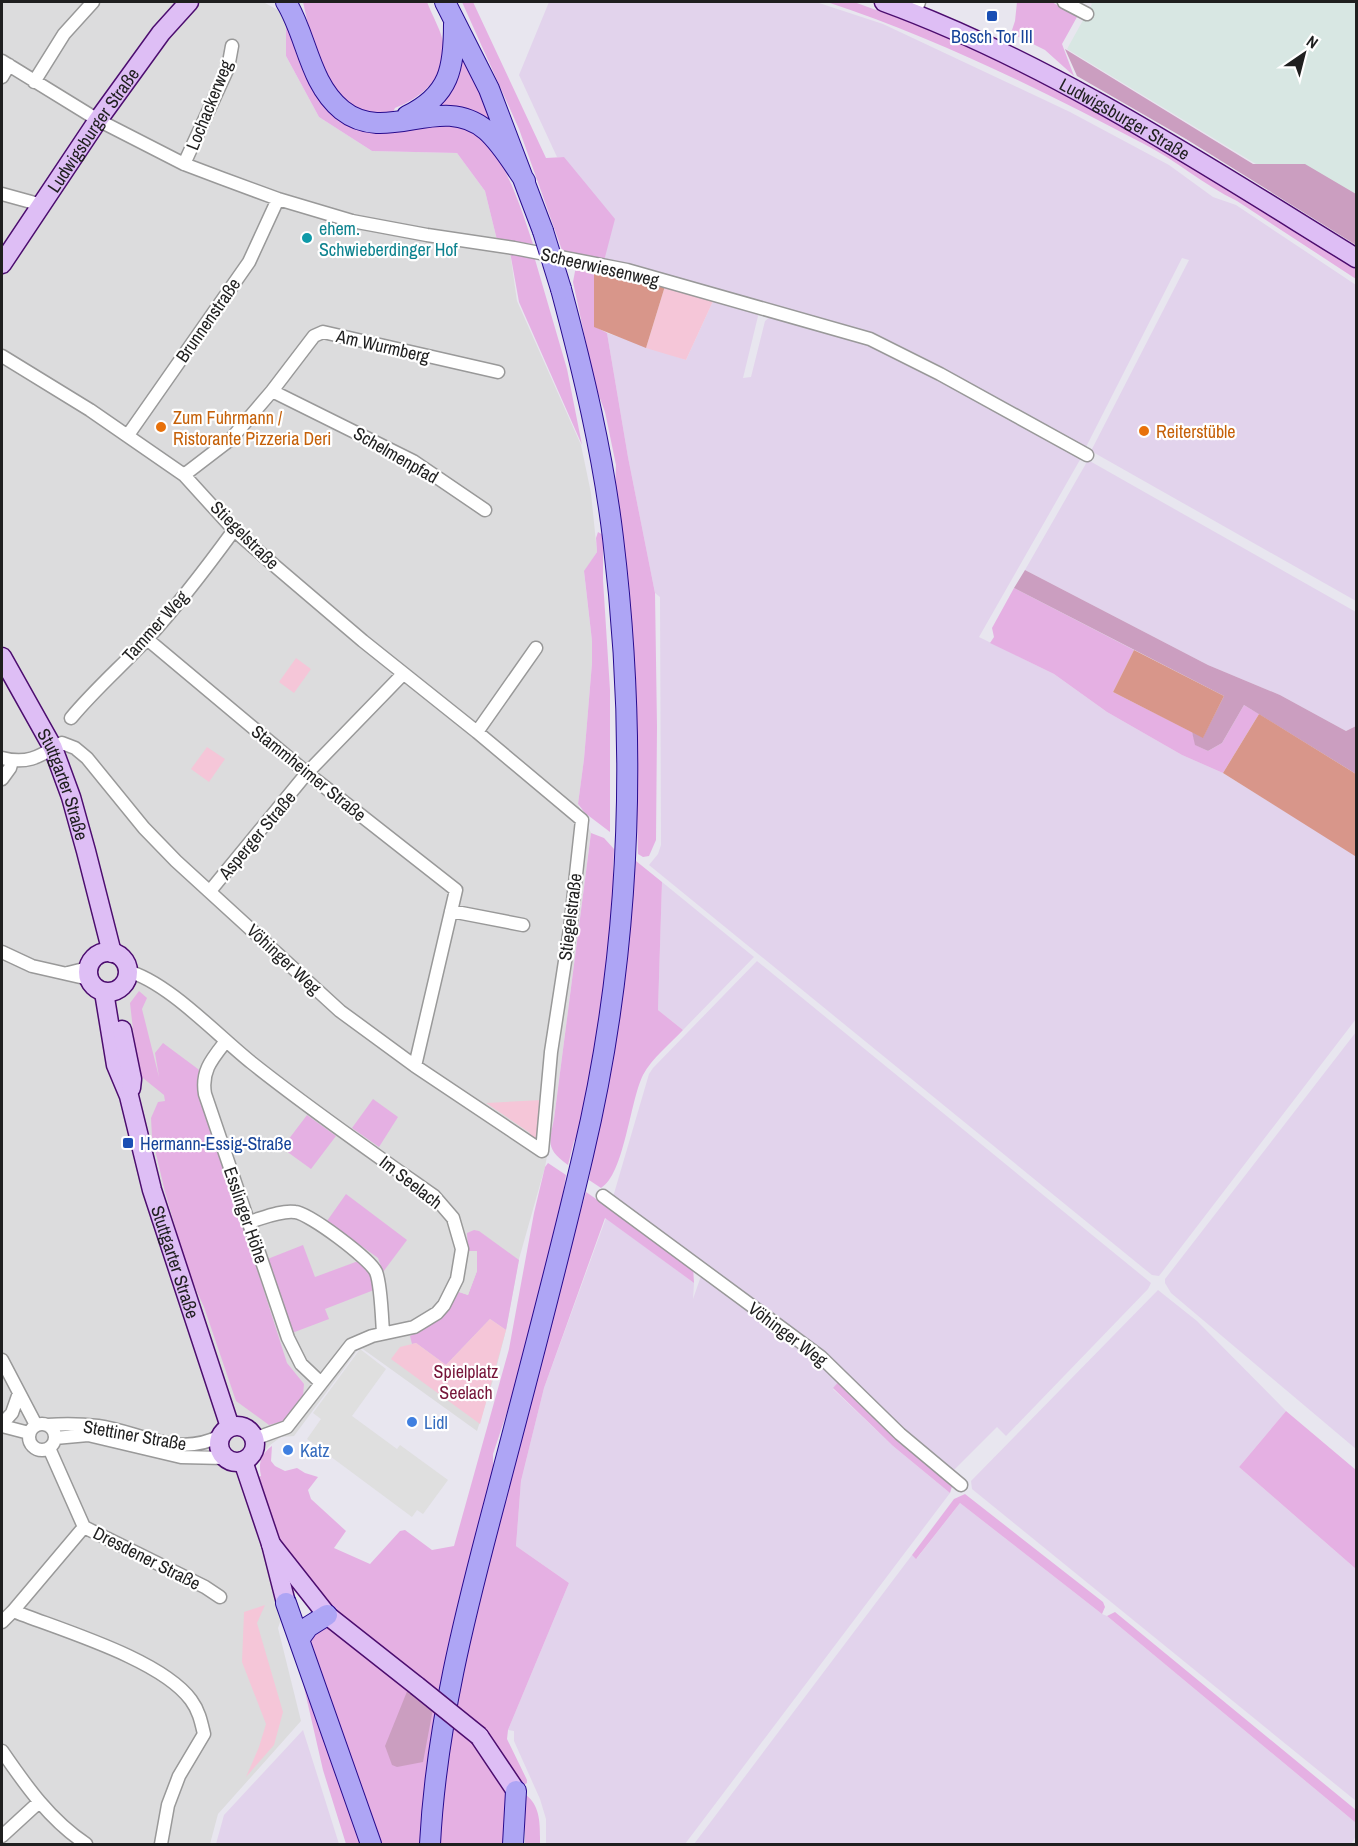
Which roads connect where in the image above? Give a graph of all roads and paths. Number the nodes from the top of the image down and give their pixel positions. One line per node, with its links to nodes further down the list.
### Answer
1 (93, 2): 12 (street)
2 (189, 2): 13 (street, Ludwigsburger Straße)
3 (884, 2): 6 (street, Ludwigsburger Straße)
4 (1064, 2): 8 (street)
5 (291, 6): 14 (main road)
6 (917, 7): 20 (street, Ludwigsburger Straße)
7 (450, 10): 14 (main road); 16 (main road)
8 (1087, 14)
9 (232, 46): 15 (street, Lochackerweg)
10 (5, 63): 11 (street); 12 (street, Scheerwiesenweg)
11 (2, 77)
12 (34, 82): 13 (street, Scheerwiesenweg)
13 (99, 120): 15 (street, Scheerwiesenweg); 19 (street, Ludwigsburger Straße)
14 (394, 122): 16 (main road)
15 (184, 164): 18 (street, Scheerwiesenweg)
16 (525, 181): 79 (main road, bridge)
17 (2, 194): 19 (street)
18 (278, 199): 25 (street, Brunnenstraße); 26 (street, Scheerwiesenweg)
19 (42, 205): 21 (street, Ludwigsburger Straße)
20 (1356, 258)
21 (2, 264)
22 (2, 356): 25 (street, Stiegelstraße)
23 (498, 372): 24 (street, Am Wurmberg)
24 (272, 391): 27 (street, Am Wurmberg); 28 (street, Schelmenpfad)
25 (128, 435): 27 (street, Stiegelstraße)
26 (1087, 455)
27 (184, 475): 29 (street, Stiegelstraße)
28 (485, 510)
29 (234, 530): 30 (street, Tammer Weg); 33 (street, Stiegelstraße)
30 (147, 639): 34 (street, Tammer Weg); 38 (street, Stammheimer Straße)
31 (536, 648): 35 (street)
32 (2, 657): 36 (street, Stuttgarter Straße)
33 (403, 674): 35 (street, Stiegelstraße); 38 (street, Asperger Straße)
34 (71, 718)
35 (477, 732): 50 (street, Stiegelstraße)
36 (53, 748): 37 (street); 40 (street, Vöhinger Weg); 44 (street, Stuttgarter Straße)
37 (7, 759): 39 (street)
38 (307, 773): 40 (street, Asperger Straße); 41 (street, Stammheimer Straße)
39 (2, 778)
40 (210, 891): 49 (street, Vöhinger Weg)
41 (451, 911): 42 (street); 49 (street, Stammheimer Straße)
42 (523, 925)
43 (2, 952): 46 (street)
44 (106, 954): 45 (street, Stuttgarter Straße); 46 (street)
45 (127, 971): 47 (street); 48 (street, Im Seelach)
46 (89, 974): 47 (street)
47 (109, 991): 59 (street, Stuttgarter Straße)
48 (226, 1041): 52 (street, Esslinger Höhe); 53 (street, Im Seelach)
49 (415, 1066): 50 (street, Vöhinger Weg)
50 (542, 1151)
51 (603, 1196): 63 (street, Vöhinger Weg)
52 (249, 1222): 53 (street); 55 (street, Esslinger Höhe)
53 (383, 1333): 55 (street, Im Seelach)
54 (2, 1360): 56 (street)
55 (321, 1383): 60 (street, Im Seelach)
56 (19, 1393): 57 (street); 58 (street)
57 (2, 1425): 58 (street, Stettiner Straße)
58 (37, 1428): 59 (street, Stettiner Straße); 61 (street, Stettiner Straße); 61 (street, Stettiner Straße)
59 (225, 1432): 60 (street); 62 (street)
60 (254, 1439): 62 (street)
61 (52, 1443): 62 (street, Stettiner Straße); 64 (street, Dresdener Straße)
62 (234, 1459): 65 (street)
63 (961, 1485)
64 (84, 1527): 66 (street, Dresdener Straße); 68 (street)
65 (271, 1544): 67 (street); 69 (street)
66 (220, 1597)
67 (286, 1603): 71 (main road)
68 (13, 1611): 70 (street); 77 (street)
69 (327, 1615): 71 (main road); 73 (street, bridge)
70 (2, 1622)
71 (300, 1638): 78 (main road)
72 (2, 1752): 74 (street)
73 (516, 1791): 80 (main road)
74 (38, 1803): 75 (street); 76 (street)
75 (2, 1836)
76 (86, 1845)
77 (162, 1845)
78 (371, 1845)
79 (430, 1845)
80 (513, 1845)

